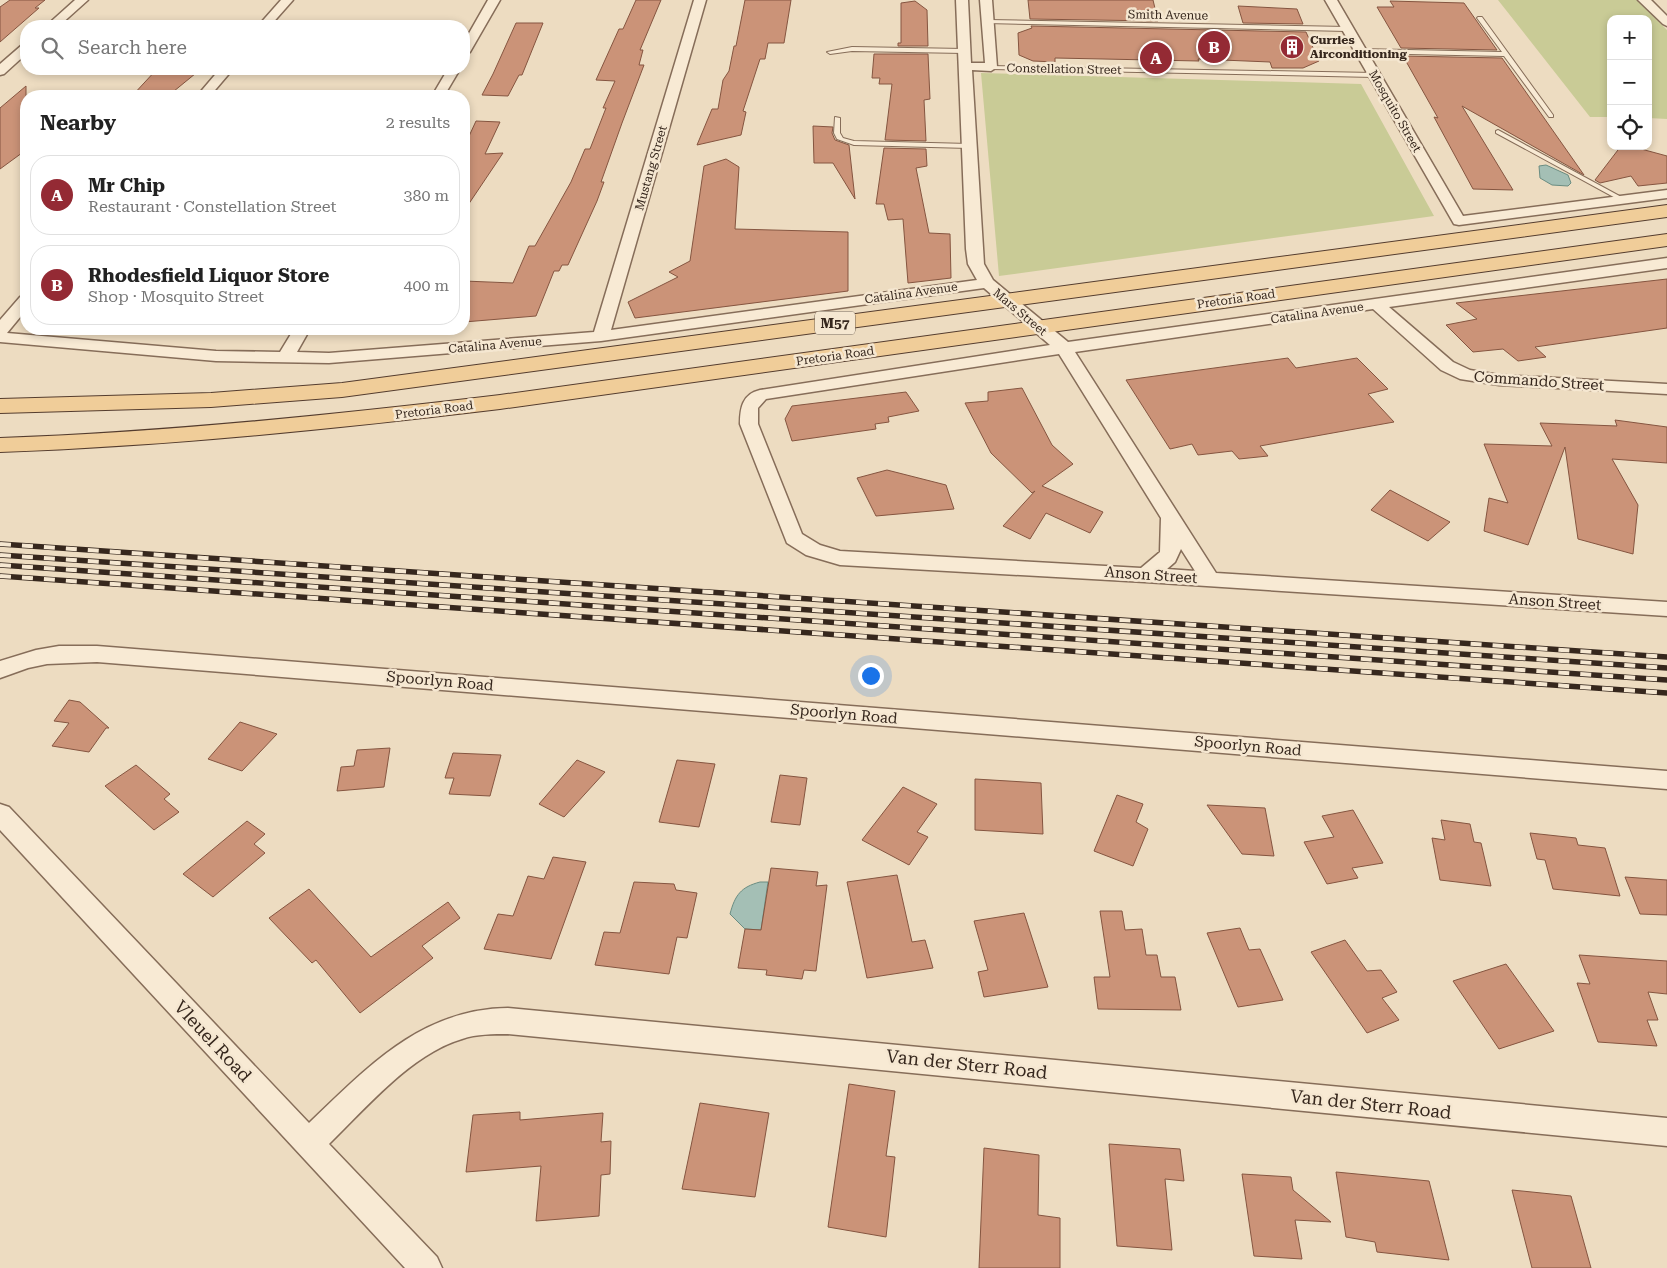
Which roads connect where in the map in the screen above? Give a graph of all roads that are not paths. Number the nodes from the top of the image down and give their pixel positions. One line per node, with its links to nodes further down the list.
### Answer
1 (82, 0): 10 (street)
2 (287, 0): 11 (street)
3 (494, 0): 15 (street)
4 (700, 0): 45 (street, Mustang Street)
5 (962, 0): 16 (street, Mars Street)
6 (986, 0): 12 (street)
7 (1331, 0): 14 (street, Mosquito Street)
8 (1644, 0): 13 (street)
9 (1480, 18): 20 (lane)
10 (59, 20)
11 (269, 20)
12 (988, 22): 14 (lane, Smith Avenue); 22 (street)
13 (1667, 22)
14 (1347, 29): 17 (street, Mosquito Street)
15 (470, 42)
16 (964, 51): 18 (lane); 21 (street, Mars Street)
17 (1360, 51): 20 (lane); 26 (street, Mosquito Street)
18 (830, 52)
19 (20, 53): 23 (street)
20 (1506, 54): 29 (lane)
21 (964, 66): 22 (street, Constellation Street); 32 (street, Mars Street)
22 (991, 67): 26 (lane, Constellation Street)
23 (0, 71)
24 (222, 75): 27 (street)
25 (450, 75): 28 (street)
26 (1374, 75): 34 (street, Mosquito Street)
27 (208, 90)
28 (442, 90)
29 (1551, 116)
30 (837, 118): 32 (lane)
31 (1498, 132): 34 (lane)
32 (969, 146): 38 (street, Mars Street)
33 (1667, 194): 34 (street)
34 (1623, 200)
35 (1667, 211): 39 (main road, M57)
36 (1667, 240): 42 (main road, Pretoria Road / M57)
37 (1667, 263): 40 (street, Catalina Avenue)
38 (986, 283): 39 (street, Mars Street); 45 (street, Catalina Avenue)
39 (1004, 299): 42 (street, Mars Street); 51 (main road, M57)
40 (1376, 304): 47 (street, Catalina Avenue); 49 (street, Commando Street)
41 (20, 307): 43 (street)
42 (1038, 327): 47 (street, Mars Street); 52 (main road, Pretoria Road / M57)
43 (0, 330)
44 (298, 335): 48 (street)
45 (601, 336): 48 (street, Catalina Avenue)
46 (0, 337): 48 (street, Catalina Avenue)
47 (1064, 348): 50 (street, Catalina Avenue); 53 (street, Mars Street)
48 (285, 358)
49 (1667, 389)
50 (760, 395): 54 (street, Anson Street)
51 (0, 406)
52 (0, 445)
53 (1170, 517): 54 (street); 55 (street, Mars Street)
54 (1145, 575): 55 (street, Anson Street)
55 (1210, 579): 56 (street, Anson Street)
56 (1667, 609)
57 (0, 670): 58 (street, Spoorlyn Road)
58 (1667, 780)
59 (0, 814): 61 (street, Vleuel Road)
60 (1667, 1132): 61 (street, Van der Sterr Road)
61 (308, 1143): 62 (street, Vleuel Road)
62 (426, 1268)

